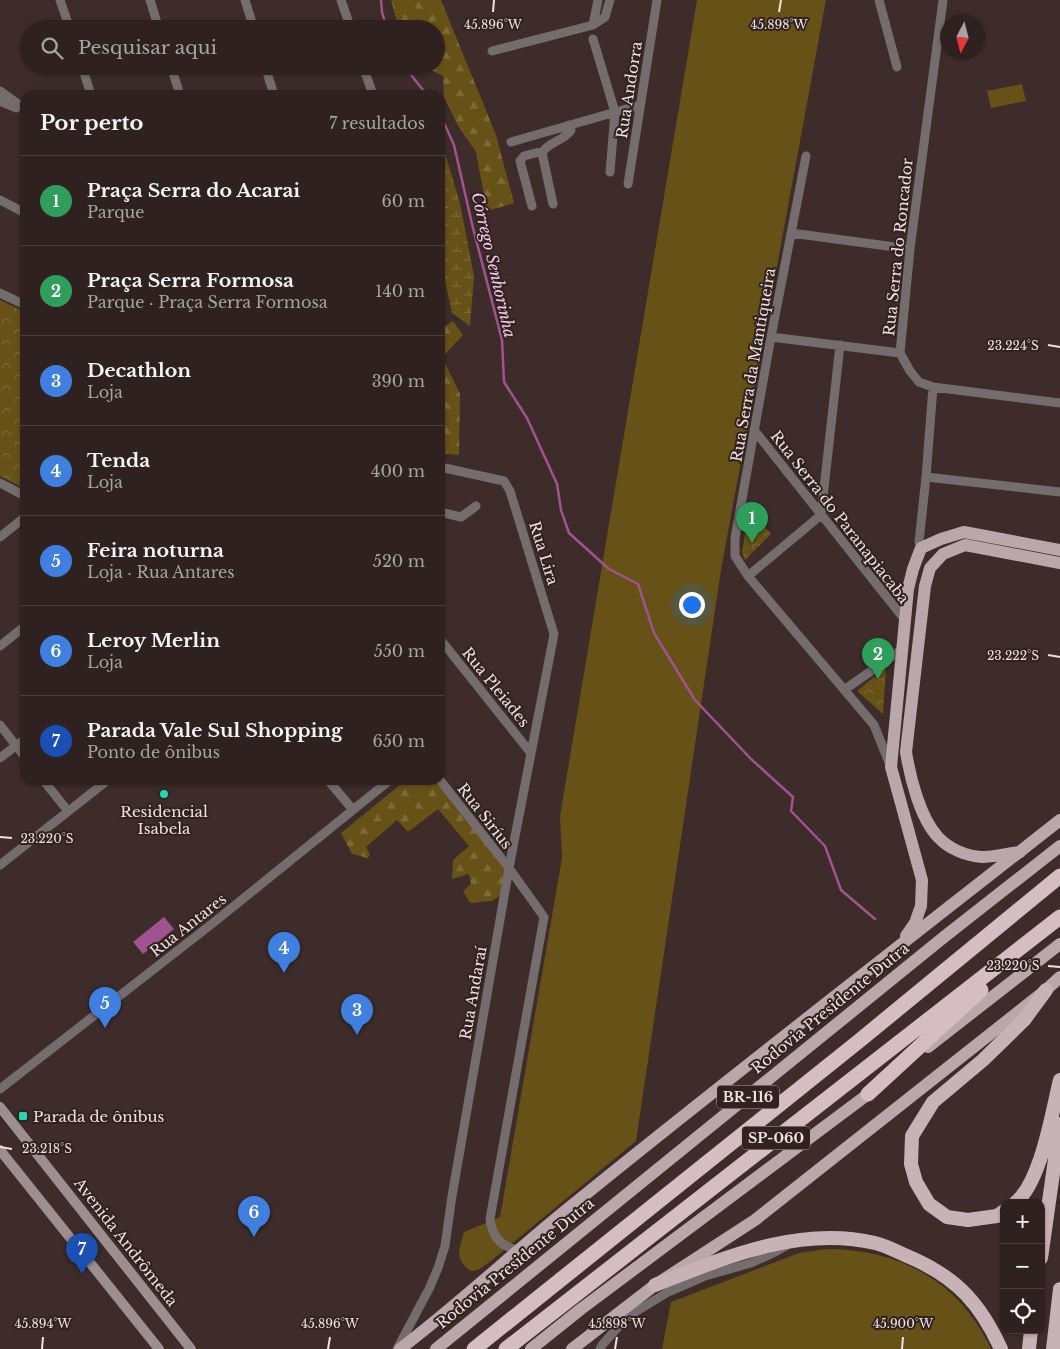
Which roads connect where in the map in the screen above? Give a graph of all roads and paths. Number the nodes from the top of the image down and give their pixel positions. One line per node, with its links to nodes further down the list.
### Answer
1 (60, 0): 10 (street)
2 (150, 0): 11 (street)
3 (245, 0): 12 (street)
4 (341, 0): 13 (street)
5 (598, 0): 14 (street)
6 (610, 0): 14 (street)
7 (657, 0): 28 (street, Rua Andorra)
8 (879, 0): 17 (street)
9 (943, 0): 43 (street, Rua Serra do Roncador)
10 (67, 20)
11 (156, 20)
12 (251, 20)
13 (348, 20)
14 (593, 25): 16 (street)
15 (593, 39): 31 (street)
16 (492, 51)
17 (897, 67)
18 (85, 75): 22 (street)
19 (174, 75): 23 (street)
20 (268, 75): 24 (street)
21 (366, 75): 25 (street)
22 (89, 90)
23 (178, 90)
24 (272, 90)
25 (370, 90)
26 (0, 91): 29 (street)
27 (0, 101): 30 (street)
28 (640, 105): 31 (street); 37 (street, Rua Andorra)
29 (20, 107)
30 (20, 109)
31 (615, 112): 32 (street); 36 (street)
32 (569, 125): 33 (street); 34 (street)
33 (511, 142)
34 (543, 151): 39 (street); 40 (street)
35 (806, 156): 42 (street, Rua Serra da Mantiqueira)
36 (610, 172)
37 (628, 184)
38 (0, 200): 41 (street)
39 (553, 204)
40 (532, 206)
41 (20, 210)
42 (791, 233): 43 (street); 46 (street, Rua Serra da Mantiqueira)
43 (910, 248): 48 (street, Rua Serra do Roncador)
44 (0, 293): 45 (street)
45 (20, 303)
46 (771, 337): 47 (street); 51 (street, Rua Serra da Mantiqueira)
47 (840, 345): 48 (street); 59 (street)
48 (900, 353): 49 (street, Rua Serra do Roncador)
49 (933, 387): 50 (street); 53 (street)
50 (1060, 403)
51 (754, 430): 59 (street, Rua Serra do Paranapiacaba); 65 (street, Rua Serra da Mantiqueira)
52 (445, 470): 68 (street, Rua Lira)
53 (926, 477): 55 (street); 62 (street)
54 (0, 483): 56 (street)
55 (1060, 492)
56 (20, 493)
57 (476, 506): 58 (street)
58 (445, 513)
59 (821, 515): 65 (street); 66 (street, Rua Serra do Paranapiacaba)
60 (20, 522): 61 (street)
61 (0, 537)
62 (919, 542)
63 (1060, 550): 66 (main road)
64 (1060, 564): 89 (main road)
65 (748, 576): 72 (street, Rua Serra da Mantiqueira)
66 (905, 620): 71 (main road)
67 (20, 630): 70 (street)
68 (554, 634): 77 (street, Rua Andaraí)
69 (445, 644): 77 (street, Rua Pleiades)
70 (0, 646)
71 (901, 650): 72 (street); 79 (main road)
72 (844, 690): 79 (street, Rua Serra da Mantiqueira)
73 (0, 726): 75 (street)
74 (20, 743): 75 (street)
75 (16, 746): 76 (street); 78 (street)
76 (20, 751)
77 (530, 752): 91 (street, Rua Andaraí)
78 (0, 758)
79 (891, 767): 96 (main road)
80 (47, 785): 86 (street)
81 (102, 785): 86 (street)
82 (332, 785): 85 (street)
83 (384, 785): 85 (street, Rua Antares)
84 (444, 785): 91 (street, Rua Siríus)
85 (353, 810): 100 (street, Rua Antares)
86 (68, 811): 90 (street)
87 (1060, 820): 89 (main road)
88 (1060, 846): 117 (main road, Rodovia Presidente Dutra / BR-116)
89 (1020, 852): 96 (main road)
90 (0, 864)
91 (509, 868): 109 (street, Rua Siríus); 116 (street, Rua Andaraí)
92 (1060, 876): 118 (highway, SP-060)
93 (1060, 917): 94 (highway, SP-060)
94 (1047, 928): 101 (highway); 119 (highway, SP-060)
95 (1060, 944): 101 (main road)
96 (895, 949): 109 (main road)
97 (1060, 978): 98 (main road)
98 (1046, 990): 106 (highway); 110 (main road)
99 (1060, 1080): 105 (highway)
100 (0, 1089)
101 (868, 1094): 120 (main road)
102 (0, 1107): 115 (main road, Avenida Andrômeda)
103 (1060, 1124): 108 (highway)
104 (0, 1150): 114 (main road)
105 (1020, 1199)
106 (1000, 1214)
107 (794, 1242): 110 (highway); 122 (street); 123 (highway)
108 (1043, 1244)
109 (518, 1250): 116 (main road)
110 (655, 1285): 121 (main road)
111 (1060, 1289): 125 (highway)
112 (1031, 1334): 124 (highway)
113 (1060, 1344): 126 (highway)
114 (159, 1349)
115 (191, 1349)
116 (399, 1349)
117 (436, 1349)
118 (474, 1349)
119 (506, 1349)
120 (531, 1349)
121 (572, 1349)
122 (600, 1349)
123 (1001, 1349)
124 (1029, 1349)
125 (1053, 1349)
126 (1059, 1349)

